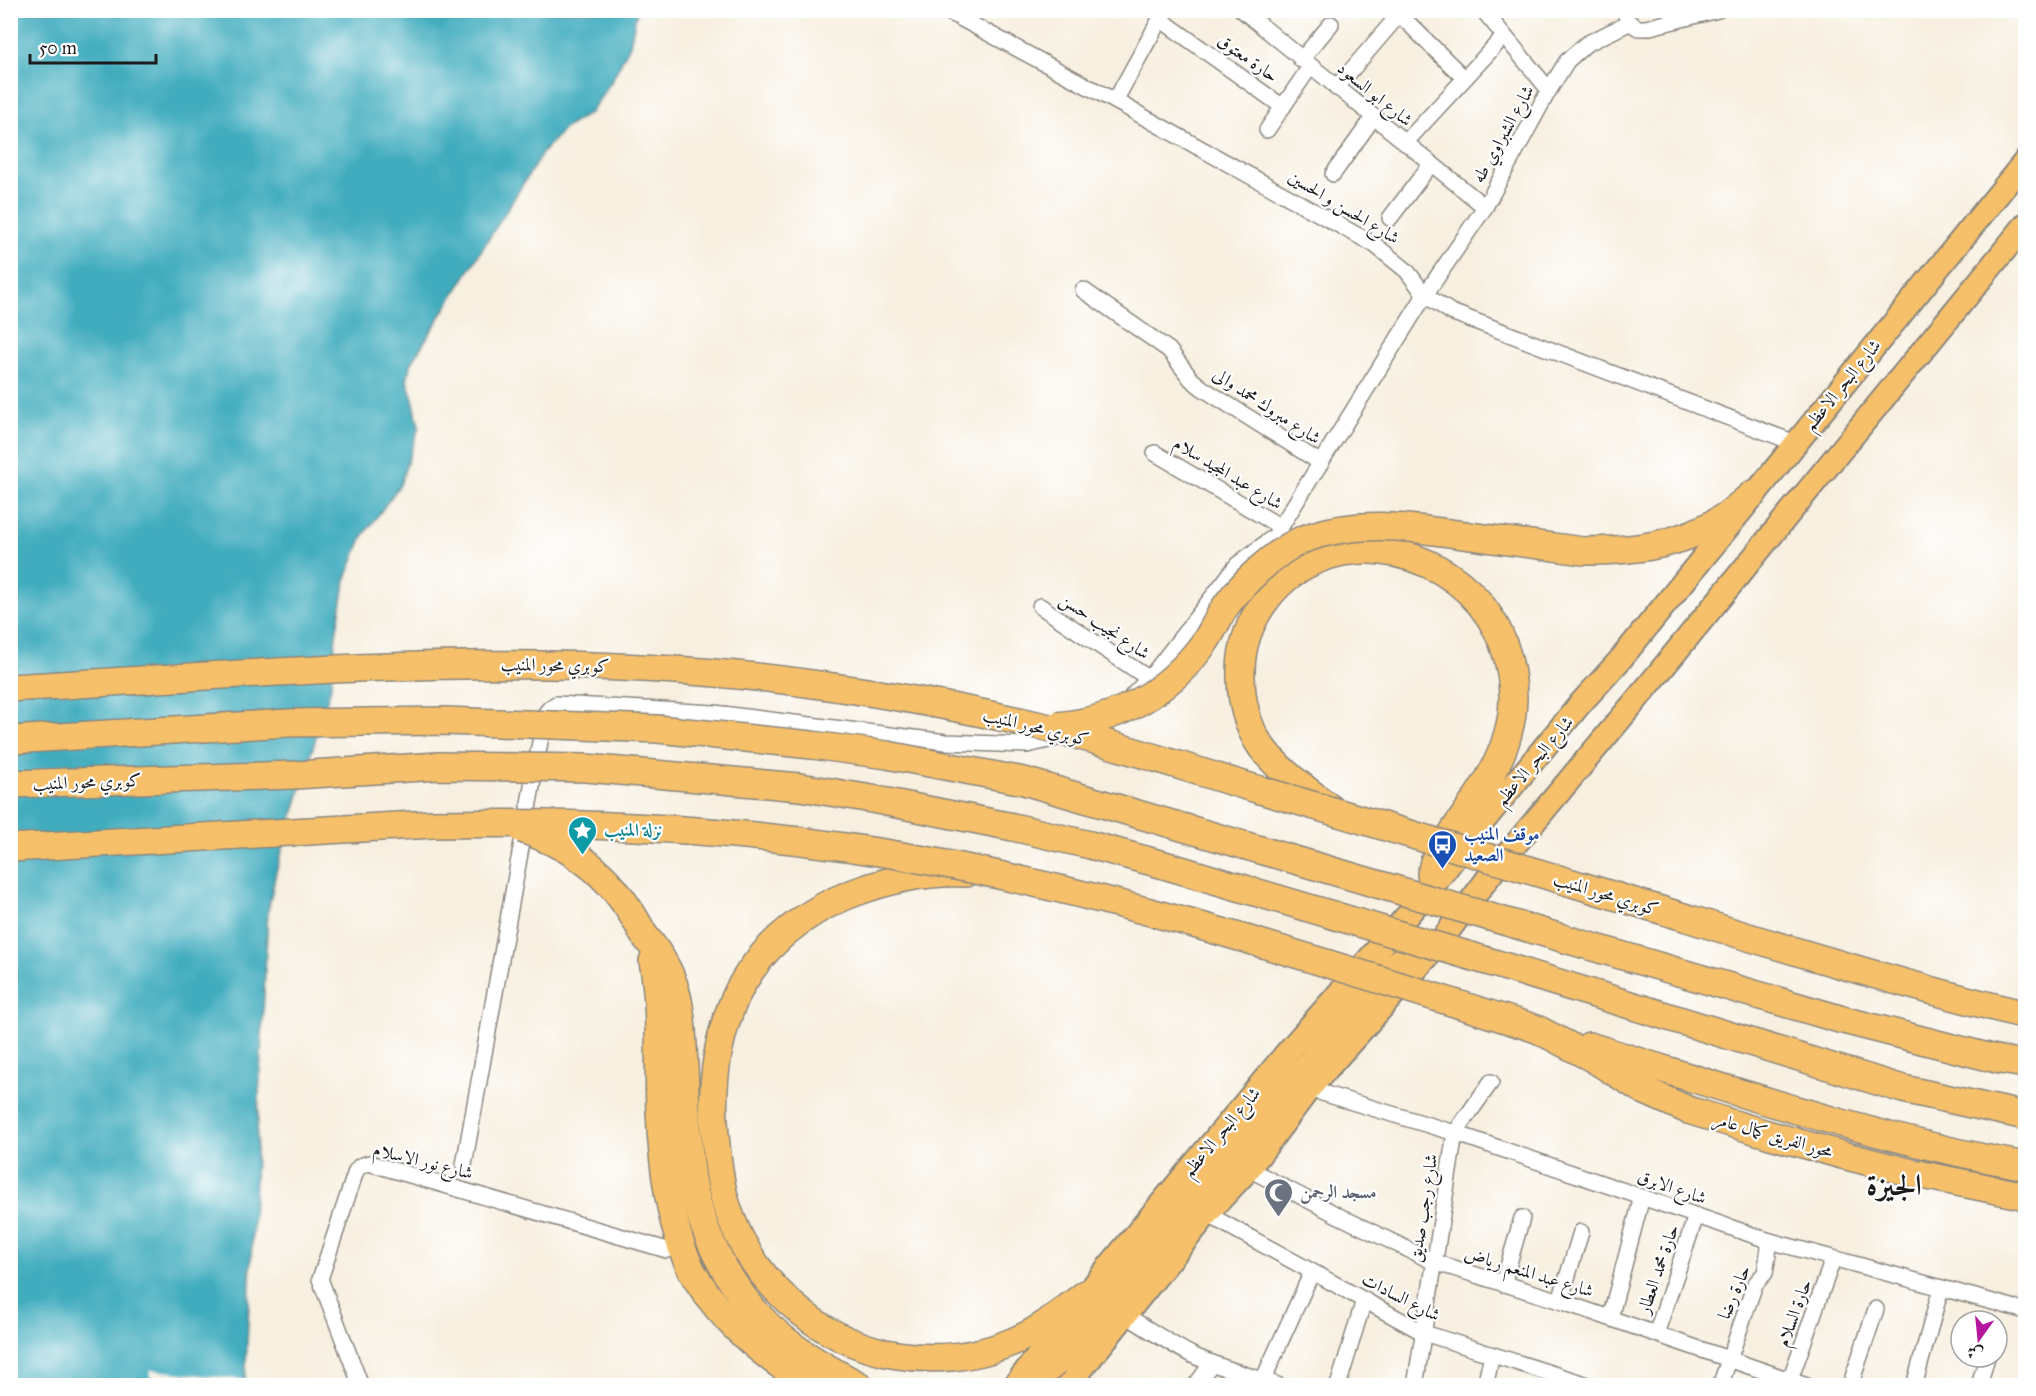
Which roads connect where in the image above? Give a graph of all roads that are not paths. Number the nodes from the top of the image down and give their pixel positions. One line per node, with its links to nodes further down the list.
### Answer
1 (945, 10): 14 (street, شارع الحسن و الحسين)
2 (1242, 10): 10 (street, شارع ابو السعود)
3 (1483, 10): 9 (street)
4 (1718, 10): 7 (street)
5 (1399, 12): 11 (street); 12 (street)
6 (1162, 15): 14 (street); 15 (street, حارة معتوق)
7 (1626, 16): 13 (street, شارع الشبراوي طه)
8 (1331, 24): 10 (street)
9 (1503, 36): 11 (street); 13 (street)
10 (1306, 64): 12 (street, شارع ابو السعود); 15 (street)
11 (1464, 78): 18 (street)
12 (1336, 88): 16 (street, شارع ابو السعود)
13 (1549, 90): 22 (street, شارع الشبراوي طه)
14 (1115, 101): 26 (street, شارع الحسن و الحسين)
15 (1283, 107): 17 (street)
16 (1373, 118): 18 (street, شارع ابو السعود); 21 (street)
17 (1267, 130)
18 (1405, 143): 20 (street, شارع ابو السعود)
19 (2025, 160): 27 (main road, شارع البحر الاعظم)
20 (1431, 164): 22 (street, شارع ابو السعود); 23 (street)
21 (1333, 174)
22 (1485, 207): 26 (street, شارع الشبراوي طه)
23 (1390, 218)
24 (2025, 224): 35 (main road)
25 (1083, 290): 29 (street, شارع مبروك محمد والى)
26 (1425, 295): 27 (street, شارع الحسن و الحسين); 29 (street, شارع الشبراوي طه)
27 (1795, 443): 30 (main road, شارع البحر الاعظم)
28 (1155, 453): 31 (street, شارع عبد المجيد سلام)
29 (1321, 463): 31 (street, شارع الشبراوي طه)
30 (1753, 494): 33 (main road, شارع البحر الاعظم); 38 (highway, bridge)
31 (1281, 528): 34 (street, شارع الشبراوي طه)
32 (1040, 606): 34 (street, شارع نجيب حسن)
33 (1620, 660): 35 (main road); 37 (main road, شارع البحر الاعظم)
34 (1148, 678): 56 (street, شارع الشبراوي طه)
35 (1648, 686): 39 (main road)
36 (10, 688): 38 (highway, كوبري محور المنيب, bridge)
37 (1580, 704): 39 (main road); 46 (main road, شارع البحر الاعظم)
38 (1045, 727): 42 (highway, كوبري محور المنيب, bridge)
39 (1611, 728): 48 (main road)
40 (10, 740): 51 (highway, bridge)
41 (10, 784): 54 (highway, كوبري محور المنيب, bridge)
42 (1334, 811): 46 (highway); 49 (highway, كوبري محور المنيب, bridge)
43 (495, 823): 44 (highway, bridge); 45 (highway, bridge); 47 (highway, bridge)
44 (10, 848)
45 (999, 875): 50 (highway, bridge); 72 (highway, bridge)
46 (1432, 886): 72 (main road, شارع البحر الاعظم)
47 (644, 935): 89 (highway); 90 (highway)
48 (1437, 946): 53 (main road); 92 (highway)
49 (2025, 1015)
50 (1537, 1029): 57 (highway); 59 (highway, محور الفريق كمال عامر)
51 (2025, 1064)
52 (1491, 1082): 55 (street, شارع رجب صديق)
53 (1309, 1089): 55 (street, شارع الابرق); 58 (main road)
54 (2025, 1116)
55 (1455, 1133): 60 (street, شارع الابرق); 68 (street, شارع رجب صديق)
56 (464, 1165)
57 (2025, 1166)
58 (1249, 1169): 61 (main road); 68 (street, شارع عبد المنعم رياض)
59 (2025, 1196)
60 (1642, 1197): 62 (street, شارع الابرق); 78 (street)
61 (1207, 1214): 69 (street, شارع السادات); 77 (main road)
62 (1696, 1216): 65 (street, شارع الابرق); 80 (street, حارة محمد العطار)
63 (1522, 1218): 70 (street)
64 (1581, 1232): 74 (street)
65 (1770, 1241): 67 (street, شارع الابرق); 82 (street, حارة رضا)
66 (668, 1250): 88 (street, شارع نور الاسلام)
67 (1833, 1259): 71 (street, شارع الابرق); 86 (street, حارة السلام)
68 (1434, 1262): 70 (street, شارع عبد المنعم رياض); 79 (street, شارع رجب صديق)
69 (1312, 1272): 73 (street, شارع السادات); 87 (street)
70 (1503, 1284): 74 (street, شارع عبد المنعم رياض)
71 (1941, 1288): 76 (street, شارع الابرق); 103 (street)
72 (1087, 1293): 91 (main road, شارع البحر الاعظم)
73 (1365, 1300): 79 (street, شارع السادات); 96 (street)
74 (1560, 1301): 78 (street, شارع عبد المنعم رياض)
75 (1876, 1309): 102 (street)
76 (2025, 1311)
77 (1124, 1314): 83 (street); 93 (main road)
78 (1610, 1318): 80 (street, شارع عبد المنعم رياض)
79 (1424, 1333): 81 (street, شارع السادات); 97 (street, شارع رجب صديق)
80 (1656, 1334): 82 (street, شارع عبد المنعم رياض)
81 (1492, 1355): 85 (street, شارع السادات); 98 (street)
82 (1729, 1358): 86 (street, شارع عبد المنعم رياض); 100 (street, حارة رضا)
83 (1212, 1363): 87 (street); 94 (street)
84 (1984, 1369): 104 (street)
85 (1552, 1380): 99 (street, شارع السادات)
86 (1790, 1380): 101 (street, شارع عبد المنعم رياض)
87 (1258, 1381): 95 (street)
88 (361, 1386)
89 (811, 1386)
90 (860, 1386)
91 (1014, 1386)
92 (1022, 1386)
93 (1068, 1386)
94 (1196, 1386)
95 (1281, 1386)
96 (1338, 1386)
97 (1415, 1386)
98 (1485, 1386)
99 (1591, 1386)
100 (1720, 1386)
101 (1808, 1386)
102 (1850, 1386)
103 (1914, 1386)
104 (1979, 1386)

